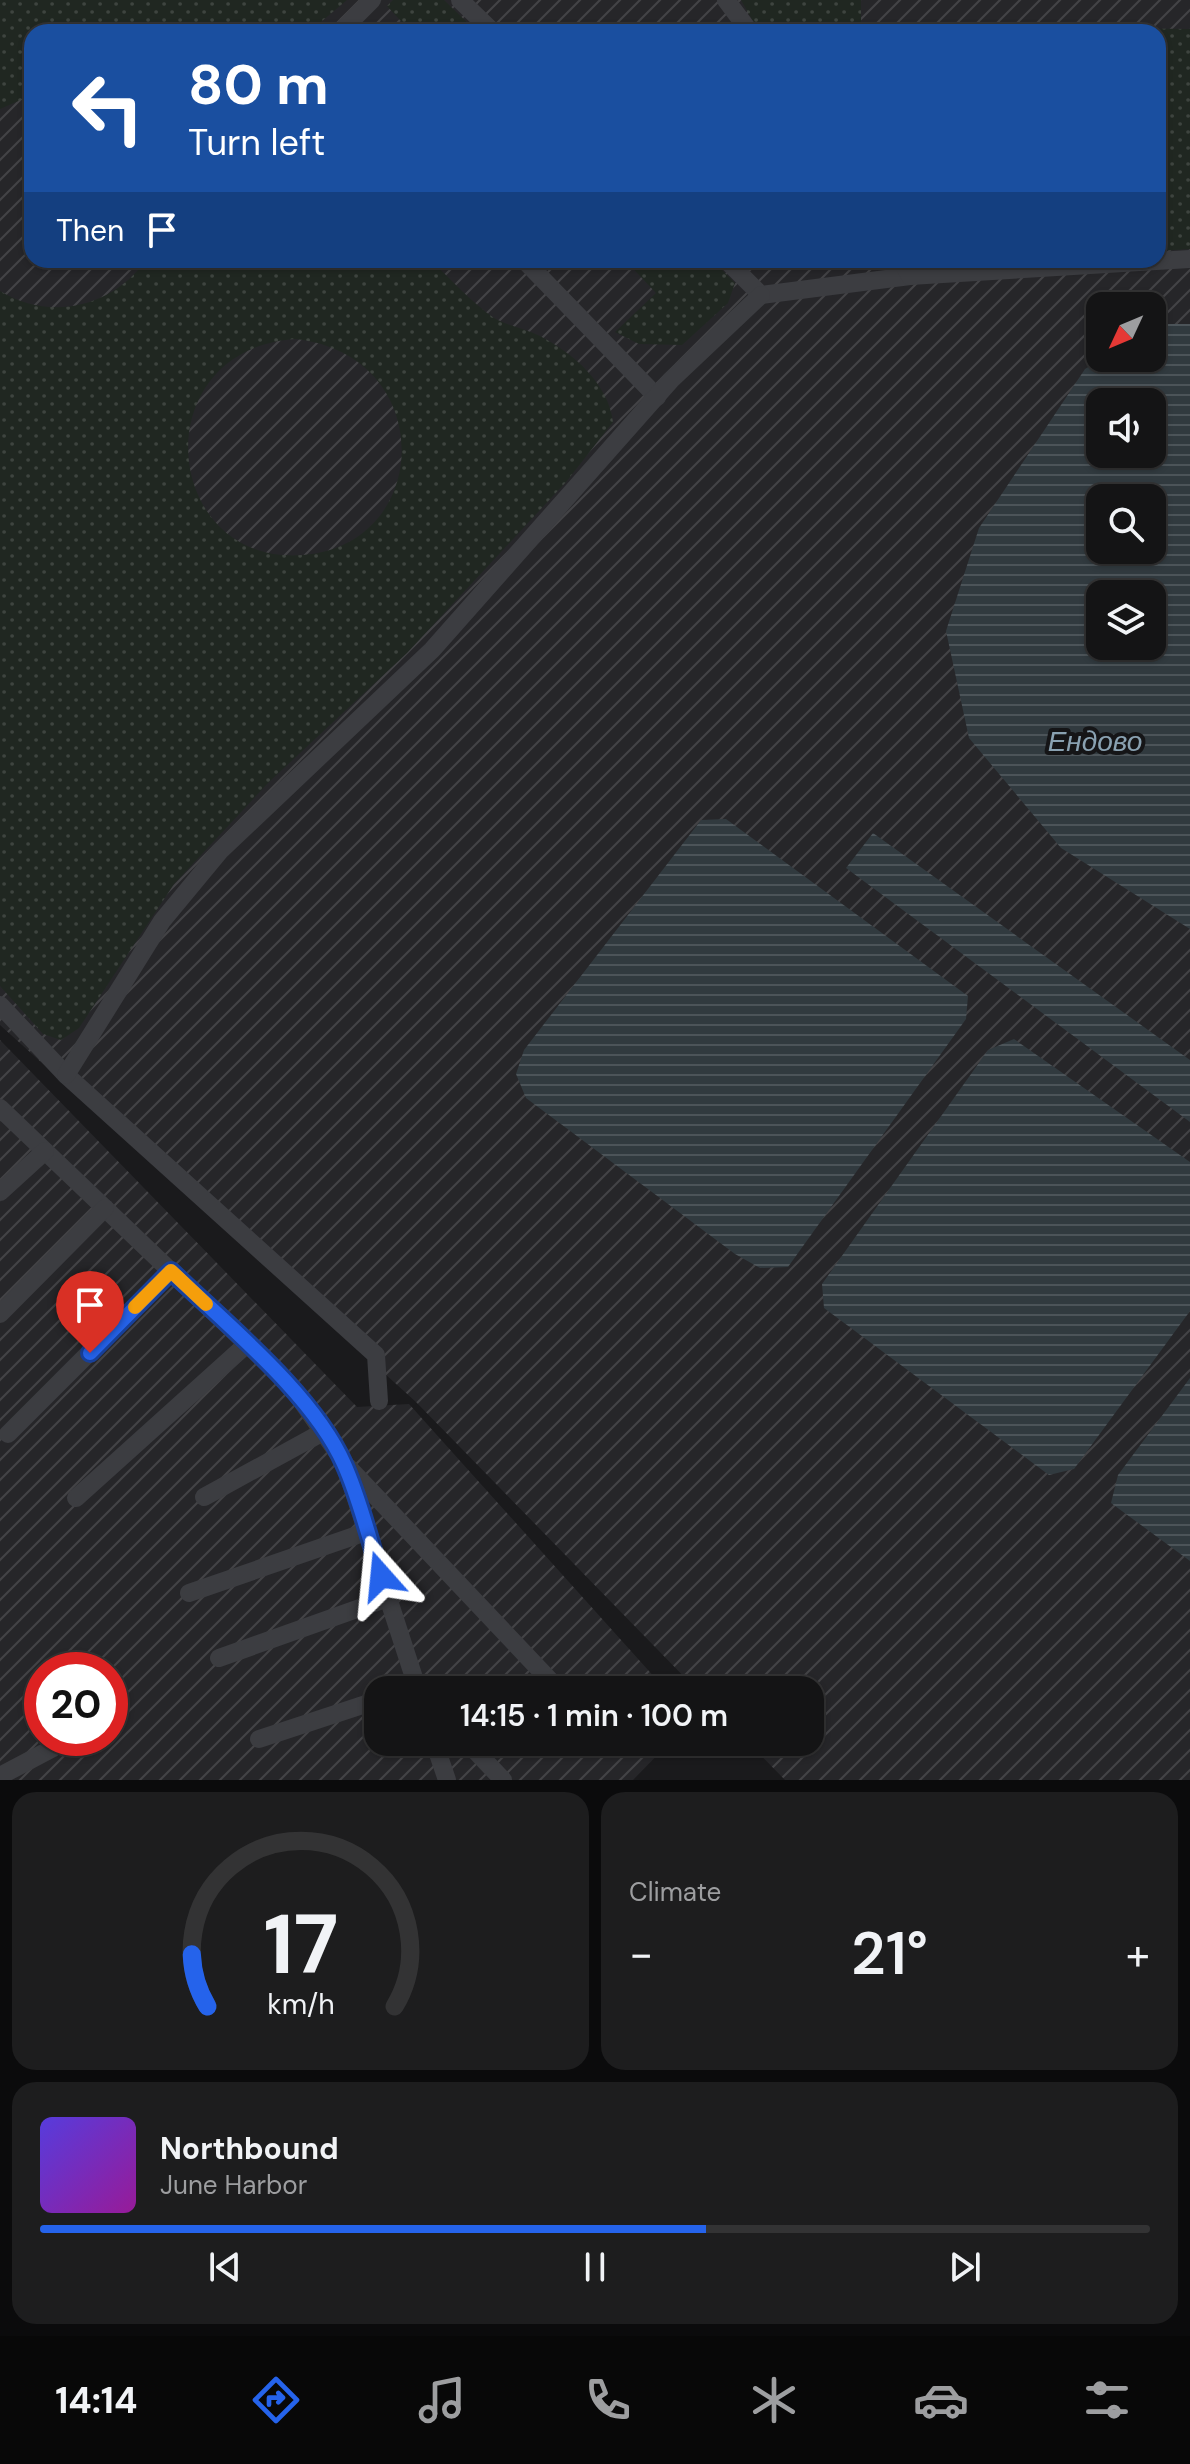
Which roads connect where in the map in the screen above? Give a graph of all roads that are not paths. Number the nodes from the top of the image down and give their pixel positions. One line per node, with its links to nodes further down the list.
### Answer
1 (372, 0): 4 (lane)
2 (460, 0): 5 (lane)
3 (726, 0): 6 (lane)
4 (348, 24)
5 (485, 24)
6 (744, 24)
7 (1190, 259): 8 (lane)
8 (1166, 260)
9 (532, 268): 13 (lane)
10 (734, 268): 12 (lane)
11 (906, 268): 12 (lane)
12 (761, 295): 13 (lane)
13 (657, 397): 15 (lane)
14 (0, 1005): 15 (lane)
15 (66, 1075): 23 (lane)
16 (0, 1108): 17 (lane)
17 (45, 1151): 18 (lane); 19 (lane)
18 (0, 1192)
19 (105, 1208): 20 (lane); 21 (lane)
20 (171, 1271): 22 (lane); 25 (lane)
21 (0, 1314)
22 (247, 1344): 24 (lane); 28 (lane)
23 (379, 1401)
24 (323, 1432): 26 (lane); 27 (lane)
25 (8, 1434)
26 (344, 1462): 29 (lane); 34 (lane)
27 (204, 1497)
28 (76, 1498)
29 (366, 1532): 30 (lane); 31 (lane)
30 (189, 1593)
31 (388, 1598): 32 (lane); 33 (lane)
32 (219, 1658)
33 (412, 1676)
34 (546, 1676)
35 (364, 1705): 36 (lane)
36 (259, 1739)
37 (38, 1756): 40 (lane)
38 (438, 1756): 41 (lane)
39 (480, 1756): 42 (lane)
40 (0, 1776)
41 (446, 1780)
42 (503, 1780)

